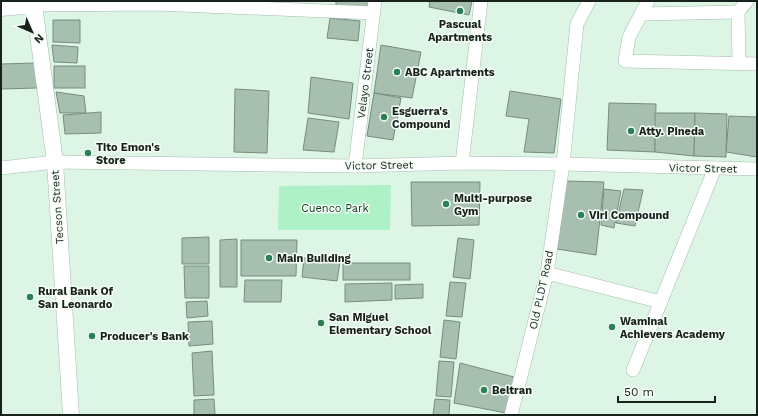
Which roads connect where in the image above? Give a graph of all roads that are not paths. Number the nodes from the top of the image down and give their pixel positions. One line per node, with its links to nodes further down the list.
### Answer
1 (481, 1): 13 (street)
2 (589, 1): 14 (street, Old PLDT Road)
3 (648, 1): 9 (street)
4 (747, 1): 8 (street)
5 (34, 3): 6 (street); 7 (main road); 12 (main road, Tecson Street)
6 (374, 7): 15 (street, Velayo Street)
7 (1, 8)
8 (738, 12): 9 (street); 10 (street)
9 (642, 14): 10 (street)
10 (739, 64): 11 (street)
11 (757, 64)
12 (54, 162): 15 (street, Victor Street); 16 (street, Victor Street); 22 (main road, Tecson Street)
13 (462, 163): 14 (street, Victor Street); 15 (street, Victor Street)
14 (563, 164): 17 (street, Victor Street); 19 (street, Old PLDT Road)
15 (355, 166)
16 (1, 168)
17 (715, 168): 18 (street, Victor Street); 20 (street)
18 (757, 169)
19 (547, 273): 20 (street); 23 (street, Old PLDT Road)
20 (661, 302): 21 (street)
21 (633, 370)
22 (71, 415)
23 (511, 415)

